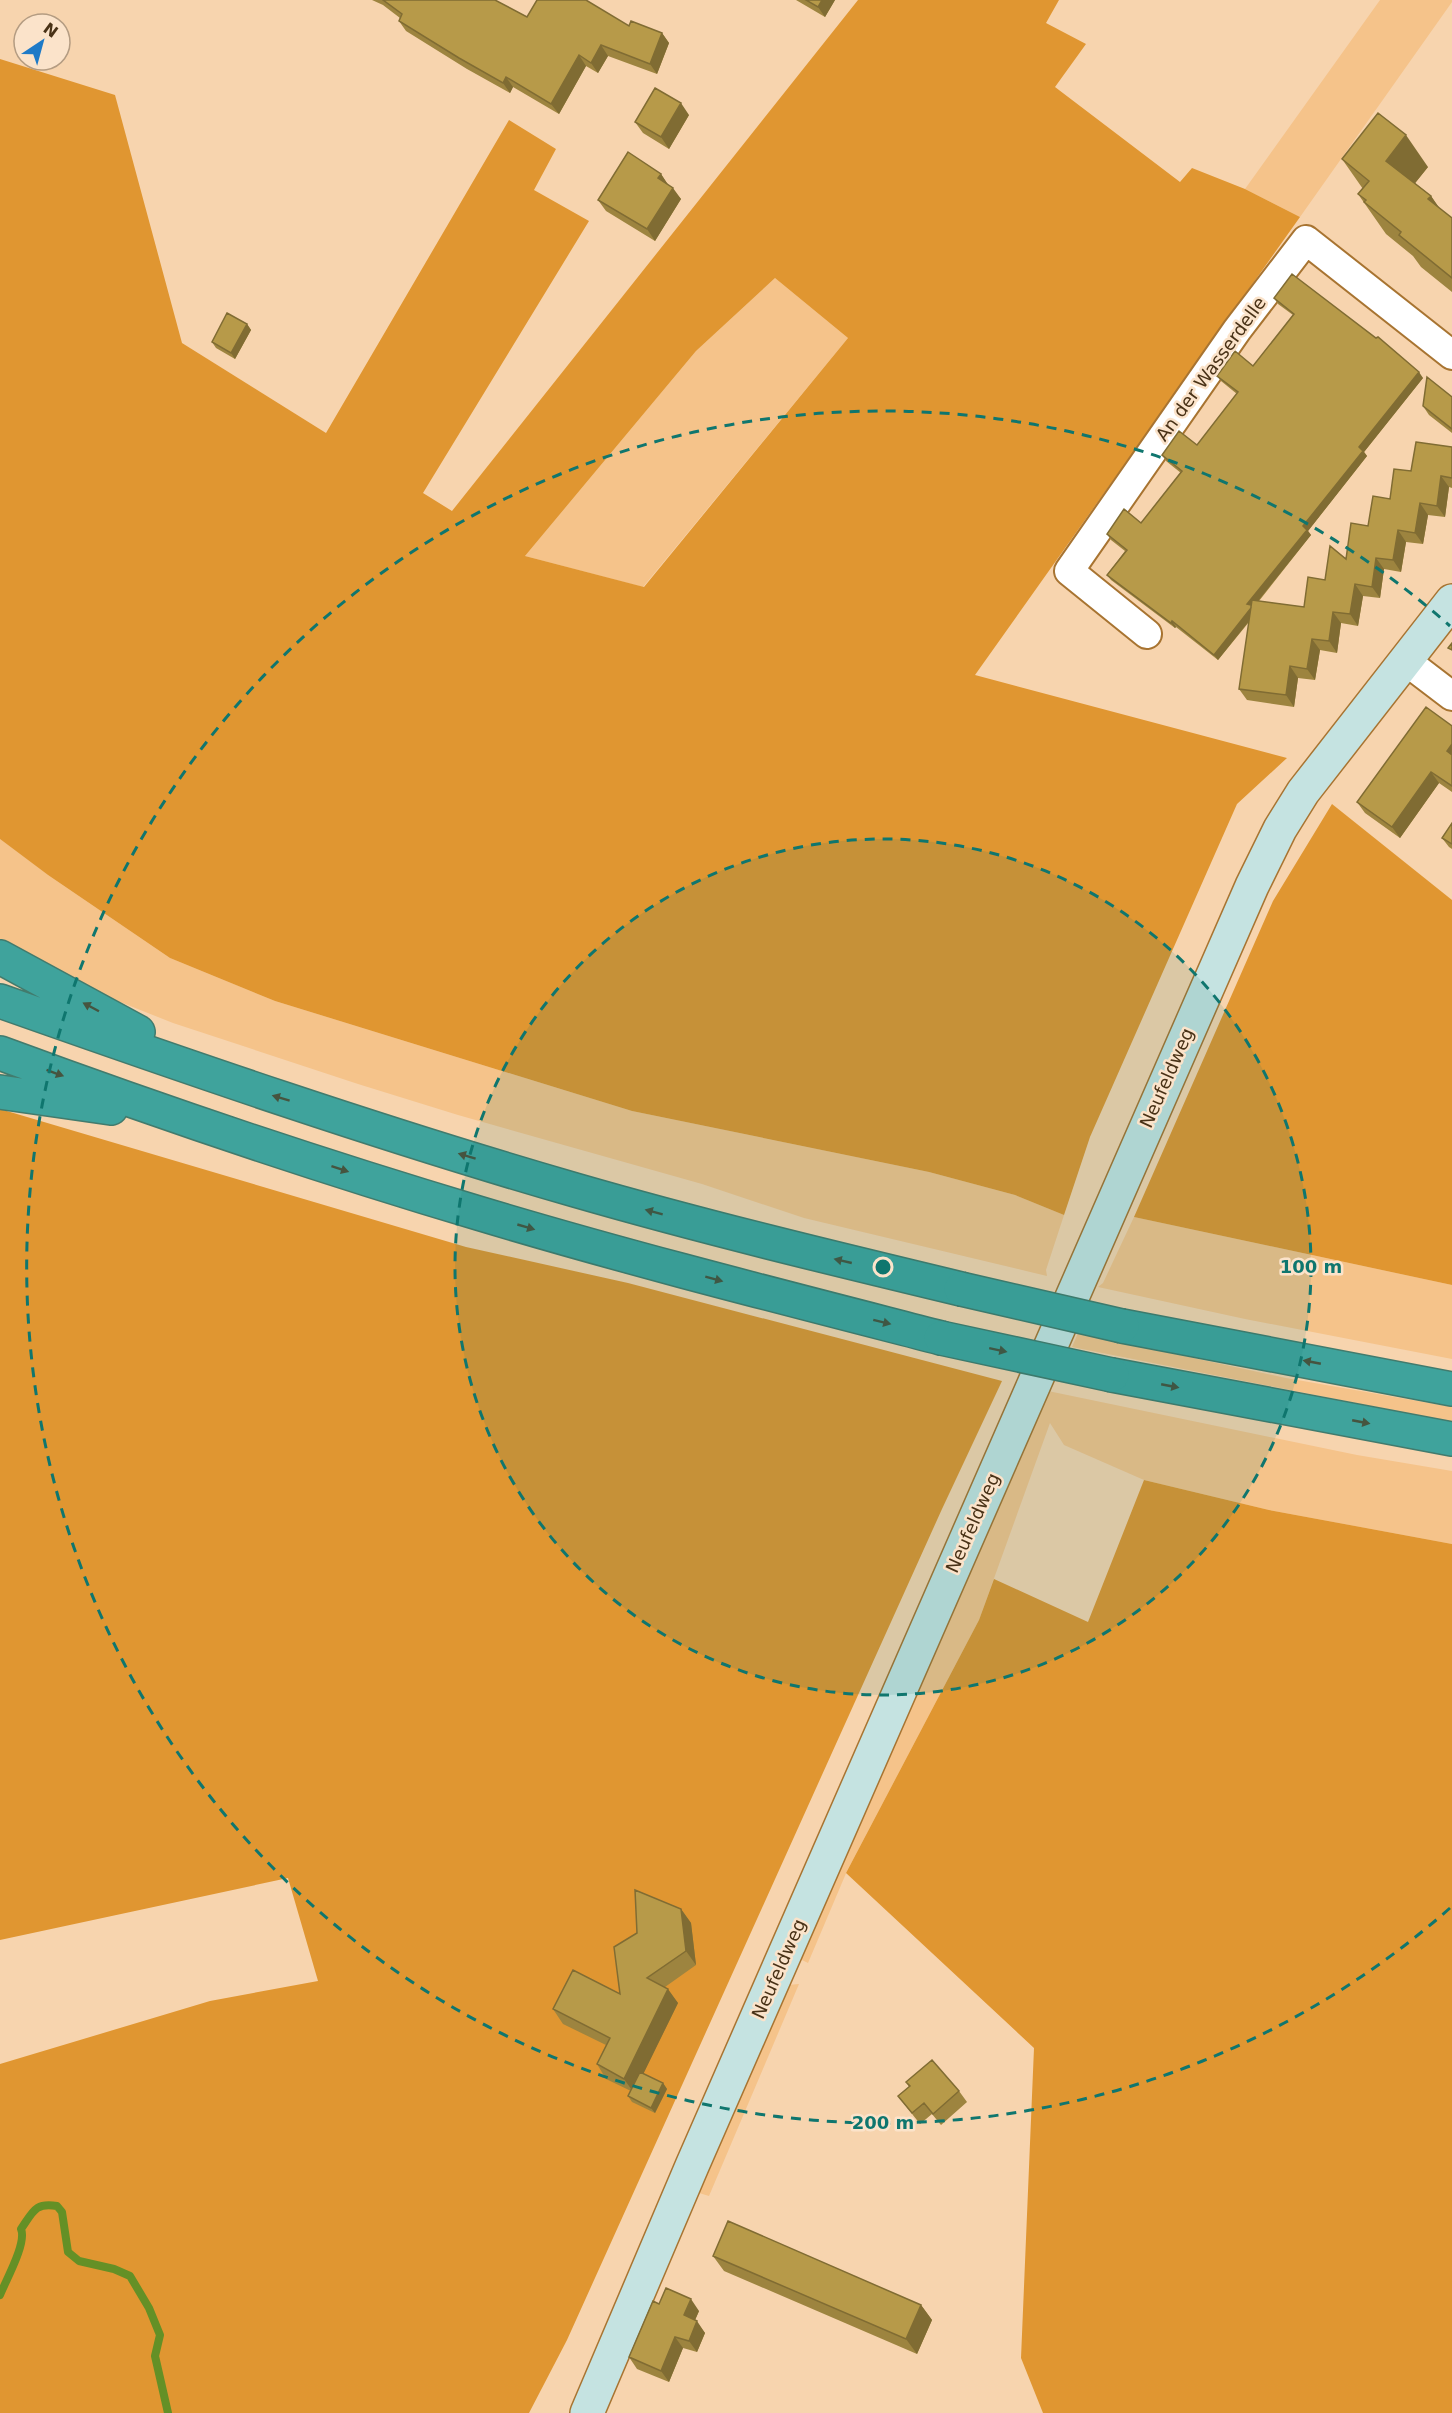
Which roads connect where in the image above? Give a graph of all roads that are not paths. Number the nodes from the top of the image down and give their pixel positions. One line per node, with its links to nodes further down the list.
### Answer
1 (1452, 356): 3 (street, An der Wasserdelle)
2 (1452, 602): 4 (main road, Neufeldweg)
3 (1147, 634)
4 (1406, 661): 5 (street); 14 (main road, Neufeldweg)
5 (1452, 696)
6 (0, 957): 9 (highway, one-way to 6)
7 (0, 1001): 9 (highway)
8 (0, 1053): 11 (highway, one-way to 11)
9 (235, 1084): 12 (highway, one-way to 9, bridge)
10 (0, 1092): 11 (highway)
11 (187, 1119): 13 (highway, one-way to 13, bridge)
12 (1452, 1389)
13 (1452, 1439)
14 (587, 2413)

